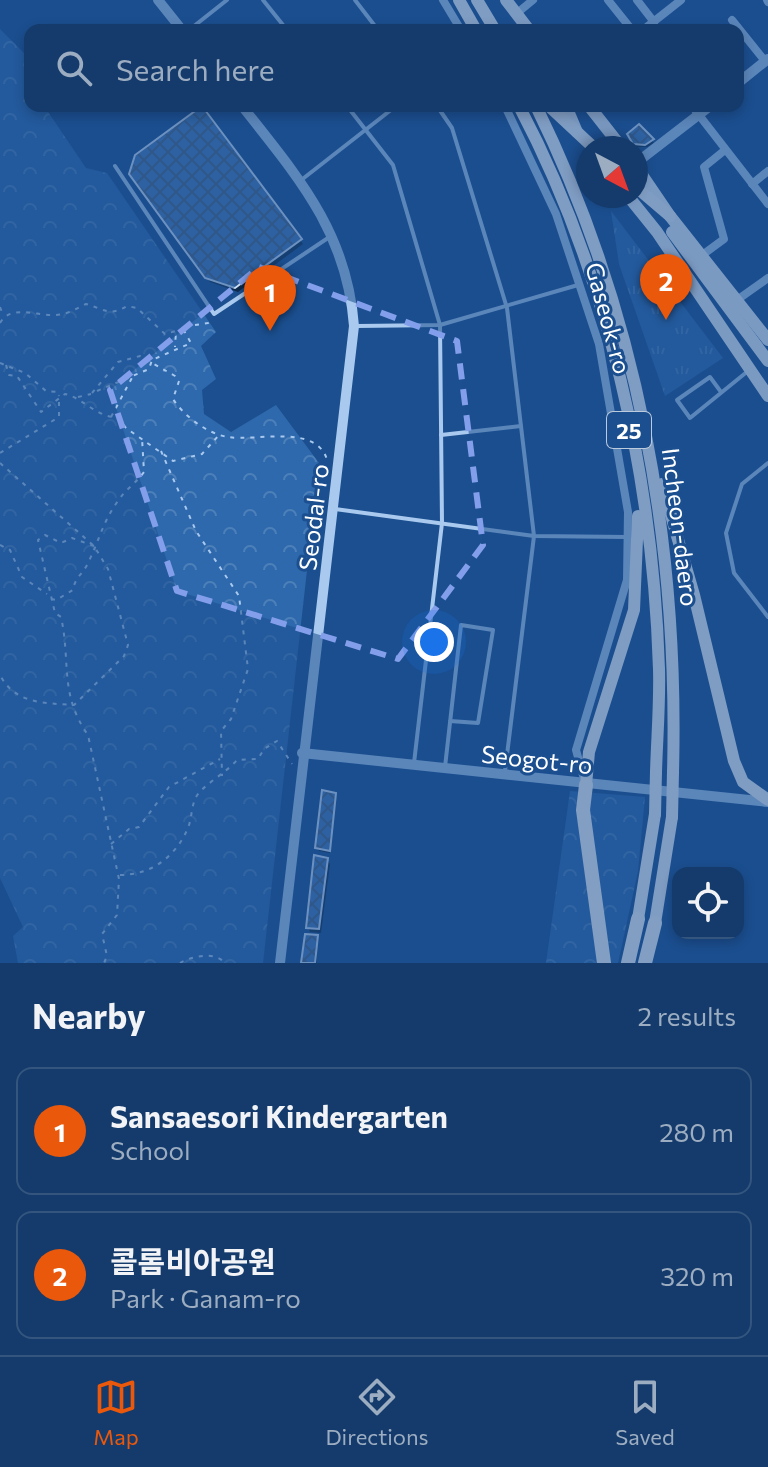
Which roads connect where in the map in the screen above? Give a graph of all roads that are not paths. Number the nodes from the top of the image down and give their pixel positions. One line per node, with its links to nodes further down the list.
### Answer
1 (158, 0): 16 (street)
2 (227, 0): 17 (lane)
3 (263, 0): 18 (lane)
4 (355, 0): 19 (lane)
5 (443, 0): 20 (street)
6 (459, 0): 21 (highway)
7 (477, 0): 22 (highway)
8 (506, 0): 13 (main road)
9 (533, 0): 13 (street)
10 (609, 0): 24 (street)
11 (637, 0): 15 (street)
12 (681, 0): 15 (street)
13 (516, 14): 23 (main road)
14 (732, 20): 26 (street)
15 (654, 22): 25 (street)
16 (177, 24)
17 (197, 24)
18 (282, 24)
19 (373, 24)
20 (457, 24)
21 (473, 24)
22 (491, 24)
23 (524, 24)
24 (627, 24)
25 (651, 24)
26 (735, 24)
27 (744, 36): 28 (street)
28 (766, 64): 29 (street)
29 (744, 75)
30 (247, 112): 50 (street, Seodal-ro)
31 (352, 112): 42 (lane)
32 (388, 112): 42 (lane)
33 (441, 112): 62 (lane)
34 (508, 112): 60 (street, Gaseok-ro)
35 (522, 112): 74 (highway, Incheon-daero / 25)
36 (539, 112): 70 (highway, Incheon-daero / 25)
37 (556, 112): 43 (highway)
38 (568, 112): 43 (main road)
39 (594, 112): 45 (main road)
40 (694, 112): 47 (street)
41 (696, 112): 46 (street)
42 (366, 130): 50 (lane); 63 (lane)
43 (575, 130): 44 (highway)
44 (581, 136)
45 (613, 136)
46 (725, 150): 52 (street); 58 (street)
47 (648, 153)
48 (115, 166): 57 (lane)
49 (768, 171): 52 (street)
50 (300, 181): 57 (street, Seodal-ro)
51 (648, 182): 56 (main road)
52 (752, 184): 54 (street)
53 (648, 198): 56 (highway); 66 (main road)
54 (768, 204)
55 (638, 208): 67 (main road)
56 (670, 216): 58 (main road)
57 (333, 234): 64 (street, Seodal-ro)
58 (701, 256): 61 (main road)
59 (768, 278): 61 (street)
60 (581, 284): 62 (lane); 78 (street, Gaseok-ro)
61 (737, 300): 65 (main road)
62 (507, 308): 63 (lane); 71 (lane)
63 (440, 325): 64 (lane); 72 (lane)
64 (354, 326): 75 (street, Seodal-ro)
65 (768, 340)
66 (765, 357): 67 (main road)
67 (747, 369): 68 (lane); 69 (main road)
68 (721, 392): 68 (lane)
69 (768, 396)
70 (643, 412): 86 (highway); 88 (highway, Incheon-daero / 25, bridge)
71 (521, 426): 72 (lane); 77 (lane)
72 (441, 435): 76 (lane)
73 (768, 463): 79 (lane)
74 (640, 489): 85 (highway); 87 (highway, Incheon-daero / 25, bridge)
75 (335, 509): 76 (lane); 81 (street, Seodal-ro)
76 (442, 523): 77 (lane); 82 (lane)
77 (534, 536): 78 (lane); 84 (lane)
78 (629, 537): 85 (street, Gaseok-ro)
79 (768, 617)
80 (450, 721): 80 (lane); 83 (lane)
81 (302, 759): 82 (street, Seogot-ro); 89 (street, Seodal-ro)
82 (414, 765): 83 (street, Seogot-ro)
83 (445, 769): 84 (street, Seogot-ro)
84 (504, 775): 85 (street, Seogot-ro)
85 (586, 785): 86 (street, Seogot-ro); 90 (highway)
86 (768, 801)
87 (638, 919): 91 (highway)
88 (655, 923): 92 (highway)
89 (280, 963)
90 (604, 963)
91 (628, 963)
92 (645, 963)

